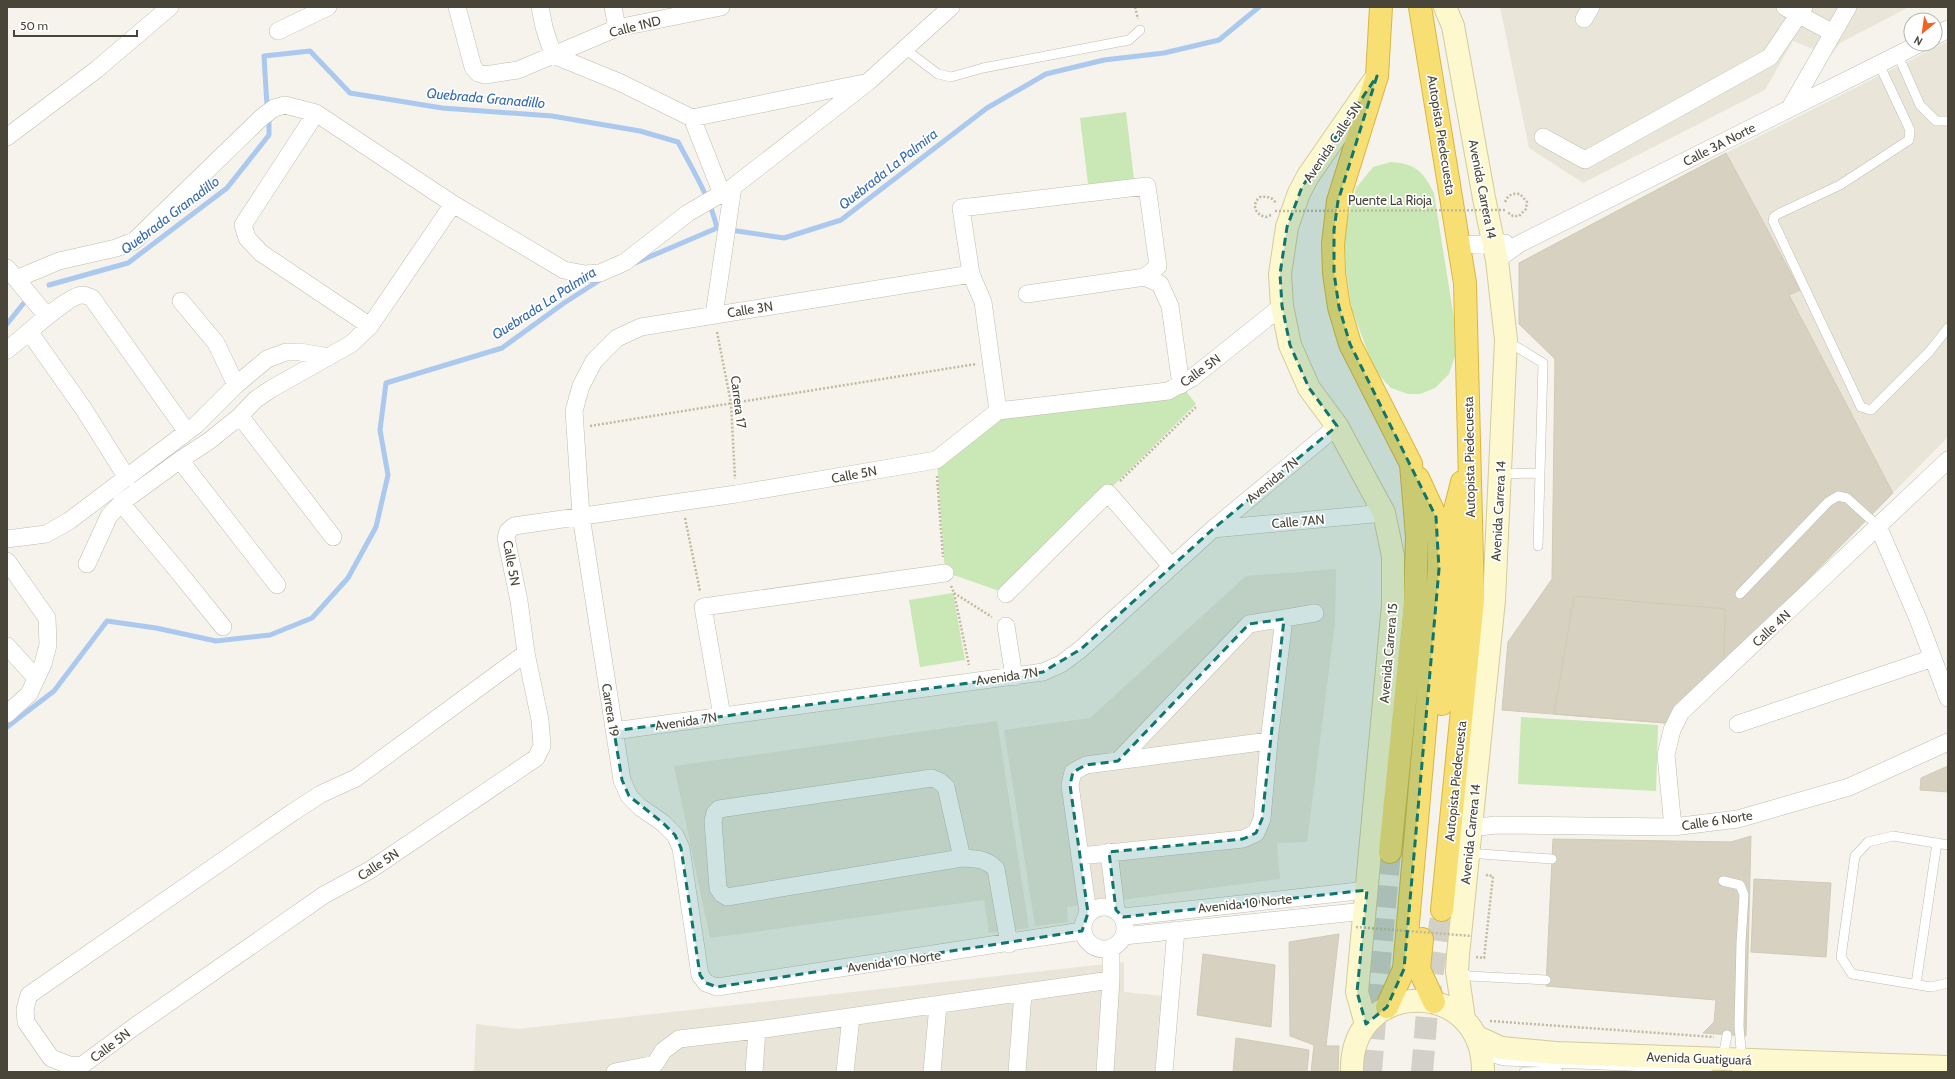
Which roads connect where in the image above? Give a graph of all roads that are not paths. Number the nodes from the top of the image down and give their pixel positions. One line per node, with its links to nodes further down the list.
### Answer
1 (170, 7): 28 (street)
2 (328, 7): 15 (street)
3 (457, 7): 19 (street, Calle 1ND)
4 (540, 7): 19 (street)
5 (613, 7): 13 (street)
6 (951, 7): 17 (street)
7 (1381, 7): 22 (highway)
8 (1420, 7): 32 (highway, Autopista Piedecuesta)
9 (1445, 7): 33 (street, Avenida Carrera 14)
10 (1848, 7): 16 (street)
11 (714, 8): 13 (street, Calle 1ND)
12 (1796, 10): 16 (street); 29 (street)
13 (617, 28): 19 (street, Calle 1ND)
14 (1140, 30): 17 (lane)
15 (278, 31)
16 (1833, 33): 24 (street)
17 (905, 49): 23 (street)
18 (1904, 52): 20 (street, Calle 3A Norte)
19 (553, 55): 26 (street)
20 (1898, 55): 21 (street, Calle 3A Norte); 27 (lane)
21 (1879, 64): 24 (street, Calle 3A Norte); 43 (lane)
22 (1377, 76): 39 (street, Avenida Calle 5N); 58 (highway)
23 (868, 82): 26 (street); 30 (street)
24 (1790, 108): 33 (street, Calle 3A Norte)
25 (316, 113): 31 (street); 34 (street); 42 (street)
26 (692, 118): 30 (street)
27 (1948, 121)
28 (7, 136)
29 (1543, 138)
30 (724, 193): 31 (street); 40 (street)
31 (453, 204): 42 (street)
32 (1459, 245): 33 (street); 55 (highway, Autopista Piedecuesta)
33 (1496, 251): 45 (street, Avenida Carrera 14)
34 (11, 274): 41 (street)
35 (971, 274): 36 (street); 40 (street, Calle 3N); 51 (street)
36 (1145, 277): 37 (street); 49 (street)
37 (1027, 294)
38 (181, 301): 48 (street)
39 (1282, 306): 49 (street, Calle 5N); 53 (street, Avenida Carrera 15)
40 (714, 314): 50 (street, Calle 3N)
41 (47, 316): 44 (street); 54 (street)
42 (370, 326): 47 (street)
43 (1948, 328)
44 (30, 333): 46 (street); 61 (street)
45 (1506, 340): 59 (lane); 60 (street, Avenida Carrera 14)
46 (7, 350)
47 (329, 357): 48 (street); 52 (street)
48 (236, 385): 54 (street)
49 (1181, 385): 51 (street, Calle 5N)
50 (574, 411): 64 (street, Carrera 19)
51 (998, 411): 64 (street, Calle 5N)
52 (240, 416): 56 (street); 67 (street)
53 (1337, 426): 63 (street, Avenida Carrera 15); 66 (street, Avenida 7N)
54 (187, 432): 61 (street)
55 (1469, 455): 106 (highway, Autopista Piedecuesta); 121 (highway)
56 (180, 460): 62 (street); 74 (street)
57 (1948, 462): 65 (street, Calle 4N)
58 (1411, 464): 99 (highway); 123 (highway)
59 (1540, 473): 60 (lane); 69 (lane)
60 (1499, 474): 94 (street, Avenida Carrera 14)
61 (127, 478): 68 (street)
62 (121, 503): 71 (street); 80 (street)
63 (1384, 513): 66 (street, Calle 7AN); 105 (street, Avenida Carrera 15)
64 (581, 516): 82 (street, Calle 5N); 90 (street, Carrera 19)
65 (1878, 526): 76 (lane); 83 (street); 95 (street, Calle 4N)
66 (1213, 529): 72 (street, Avenida 7N)
67 (333, 537)
68 (7, 539)
69 (1538, 546)
70 (7, 562): 85 (street)
71 (87, 564)
72 (1171, 566): 75 (street); 84 (street, Avenida 7N)
73 (944, 573): 88 (street)
74 (277, 585)
75 (1006, 594)
76 (1740, 594)
77 (1315, 613): 78 (street)
78 (1284, 619): 91 (street); 93 (street)
79 (1006, 626): 84 (street)
80 (222, 627)
81 (7, 646): 85 (street)
82 (526, 653): 82 (street, Calle 5N)
83 (1933, 658): 86 (street); 89 (street)
84 (1014, 677): 88 (street, Avenida 7N)
85 (36, 678): 87 (street)
86 (1948, 698)
87 (7, 714)
88 (722, 716): 90 (street, Avenida 7N)
89 (1738, 724)
90 (614, 731): 117 (street, Carrera 19)
91 (1269, 741): 93 (street); 98 (street)
92 (1948, 742): 95 (street, Calle 6 Norte)
93 (1118, 761): 101 (street)
94 (1472, 818): 95 (street, Calle 6 Norte); 100 (street, Avenida Carrera 14)
95 (1672, 827)
96 (1937, 843): 97 (lane); 119 (lane); 119 (lane)
97 (1948, 845)
98 (1109, 852): 101 (street); 108 (street)
99 (1390, 852)
100 (1468, 853): 103 (lane); 114 (street, Avenida Carrera 14)
101 (1080, 856): 107 (street)
102 (962, 858): 102 (street); 112 (street)
103 (1552, 858)
104 (1722, 881): 130 (lane)
105 (1363, 909): 108 (street, Avenida 10 Norte); 109 (street, Avenida 10 Norte); 125 (street, Avenida Carrera 15)
106 (1442, 910)
107 (1088, 913): 108 (street); 110 (street)
108 (1119, 913): 111 (street)
109 (1176, 930): 111 (street, Avenida 10 Norte); 140 (street)
110 (1082, 931): 112 (street, Avenida 10 Norte); 113 (street)
111 (1124, 936): 113 (street)
112 (1009, 944): 117 (street, Avenida 10 Norte)
113 (1111, 948): 115 (street)
114 (1457, 971): 116 (lane); 127 (street, Avenida Carrera 14)
115 (1111, 980): 120 (street); 139 (street)
116 (1546, 980)
117 (706, 983)
118 (1948, 983): 119 (lane)
119 (1916, 984)
120 (1023, 993): 122 (street); 138 (street)
121 (1434, 1002): 123 (street, Avenida Guatiguará); 127 (street, Avenida Guatiguará)
122 (938, 1005): 124 (street); 137 (street)
123 (1387, 1007): 125 (street)
124 (851, 1017): 126 (street); 136 (street)
125 (1366, 1024): 141 (street)
126 (757, 1030): 133 (street); 135 (street)
127 (1476, 1030): 130 (street, Avenida Guatiguará); 142 (street, Avenida Carrera 14)
128 (1727, 1036): 130 (lane)
129 (1948, 1058): 131 (street)
130 (1732, 1063): 131 (street, Avenida Guatiguará)
131 (1926, 1066): 132 (street, Avenida Guatiguará)
132 (1948, 1067)
133 (655, 1068): 134 (street)
134 (614, 1072)
135 (754, 1072)
136 (845, 1072)
137 (932, 1072)
138 (1017, 1072)
139 (1105, 1072)
140 (1164, 1072)
141 (1352, 1072)
142 (1483, 1072)
143 (1524, 1072): 144 (lane)
144 (1606, 1072)

